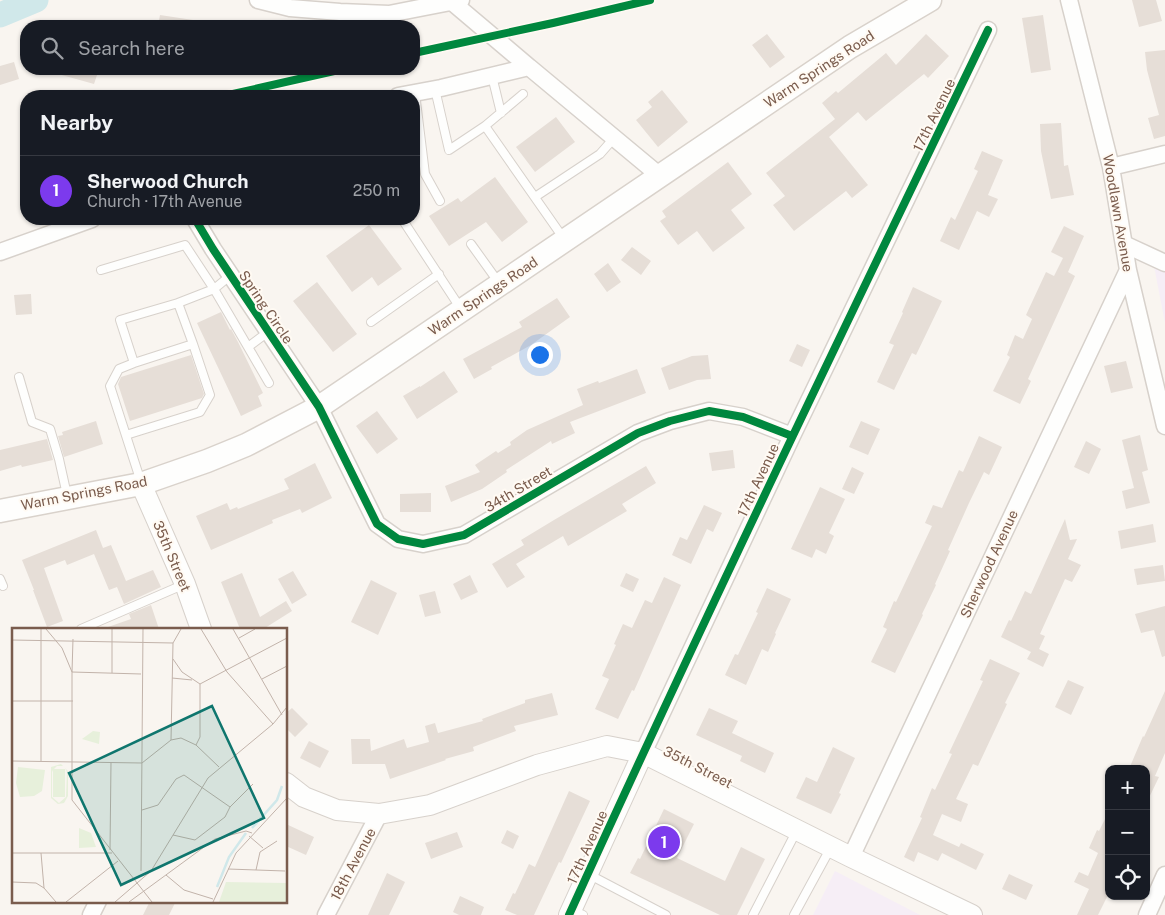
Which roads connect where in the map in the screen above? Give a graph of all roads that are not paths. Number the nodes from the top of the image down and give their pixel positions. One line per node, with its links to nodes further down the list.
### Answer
1 (258, 0): 4 (street)
2 (930, 0): 17 (main road, Warm Springs Road)
3 (1069, 0): 16 (street, Woodlawn Avenue)
4 (457, 1): 6 (street)
5 (988, 30): 46 (street, 17th Avenue)
6 (529, 67): 7 (street); 14 (street)
7 (492, 76): 8 (street); 11 (lane)
8 (435, 89): 9 (street); 12 (lane)
9 (420, 92)
10 (523, 94): 11 (lane)
11 (501, 112): 12 (lane)
12 (485, 126): 18 (lane)
13 (420, 134): 19 (lane)
14 (614, 138): 17 (street); 18 (lane)
15 (1165, 154): 16 (street)
16 (1111, 167): 25 (street, Woodlawn Avenue)
17 (660, 176): 23 (main road, Warm Springs Road)
18 (535, 197): 23 (lane)
19 (440, 200)
20 (75, 225): 26 (street)
21 (199, 225): 31 (street, Spring Circle)
22 (406, 225): 30 (lane)
23 (565, 241): 32 (main road, Warm Springs Road)
24 (471, 244): 32 (lane)
25 (1124, 244): 27 (street); 29 (street, Woodlawn Avenue)
26 (0, 252)
27 (1165, 263)
28 (101, 270): 33 (lane)
29 (1128, 270): 44 (street, Woodlawn Avenue); 58 (street, Sherwood Avenue)
30 (439, 274): 35 (lane); 36 (lane)
31 (230, 276): 33 (lane); 37 (street, Spring Circle)
32 (500, 285): 35 (main road, Warm Springs Road)
33 (214, 289): 34 (lane); 39 (lane)
34 (178, 303): 38 (lane); 40 (lane)
35 (462, 311): 43 (main road, Warm Springs Road)
36 (371, 322)
37 (268, 332): 39 (lane); 43 (street, Spring Circle)
38 (193, 344): 40 (lane); 45 (lane)
39 (248, 347): 42 (lane)
40 (134, 363): 45 (lane)
41 (19, 377): 48 (lane)
42 (269, 383)
43 (319, 407): 46 (street, 34th Street); 47 (main road, Warm Springs Road)
44 (1165, 426)
45 (126, 435): 47 (lane)
46 (792, 436): 53 (street, 17th Avenue)
47 (141, 484): 48 (main road, Warm Springs Road); 50 (street, 35th Street)
48 (67, 497): 49 (main road, Warm Springs Road)
49 (0, 511)
50 (185, 584): 51 (lane); 52 (street, 35th Street)
51 (84, 628)
52 (201, 628)
53 (643, 753): 55 (street, 35th Street); 56 (street, 35th Street); 59 (street, 17th Avenue)
54 (288, 785): 55 (street, 35th Street)
55 (379, 814): 64 (street, 18th Avenue)
56 (797, 830): 57 (street, 35th Street); 66 (lane)
57 (831, 847): 58 (street, 35th Street); 67 (lane)
58 (851, 857): 68 (street, 35th Street)
59 (588, 874): 62 (street, 17th Avenue); 65 (lane)
60 (1165, 875): 69 (street)
61 (98, 902): 63 (street)
62 (575, 913)
63 (91, 915)
64 (326, 915)
65 (666, 915)
66 (753, 915)
67 (794, 915)
68 (972, 915)
69 (1147, 915)

